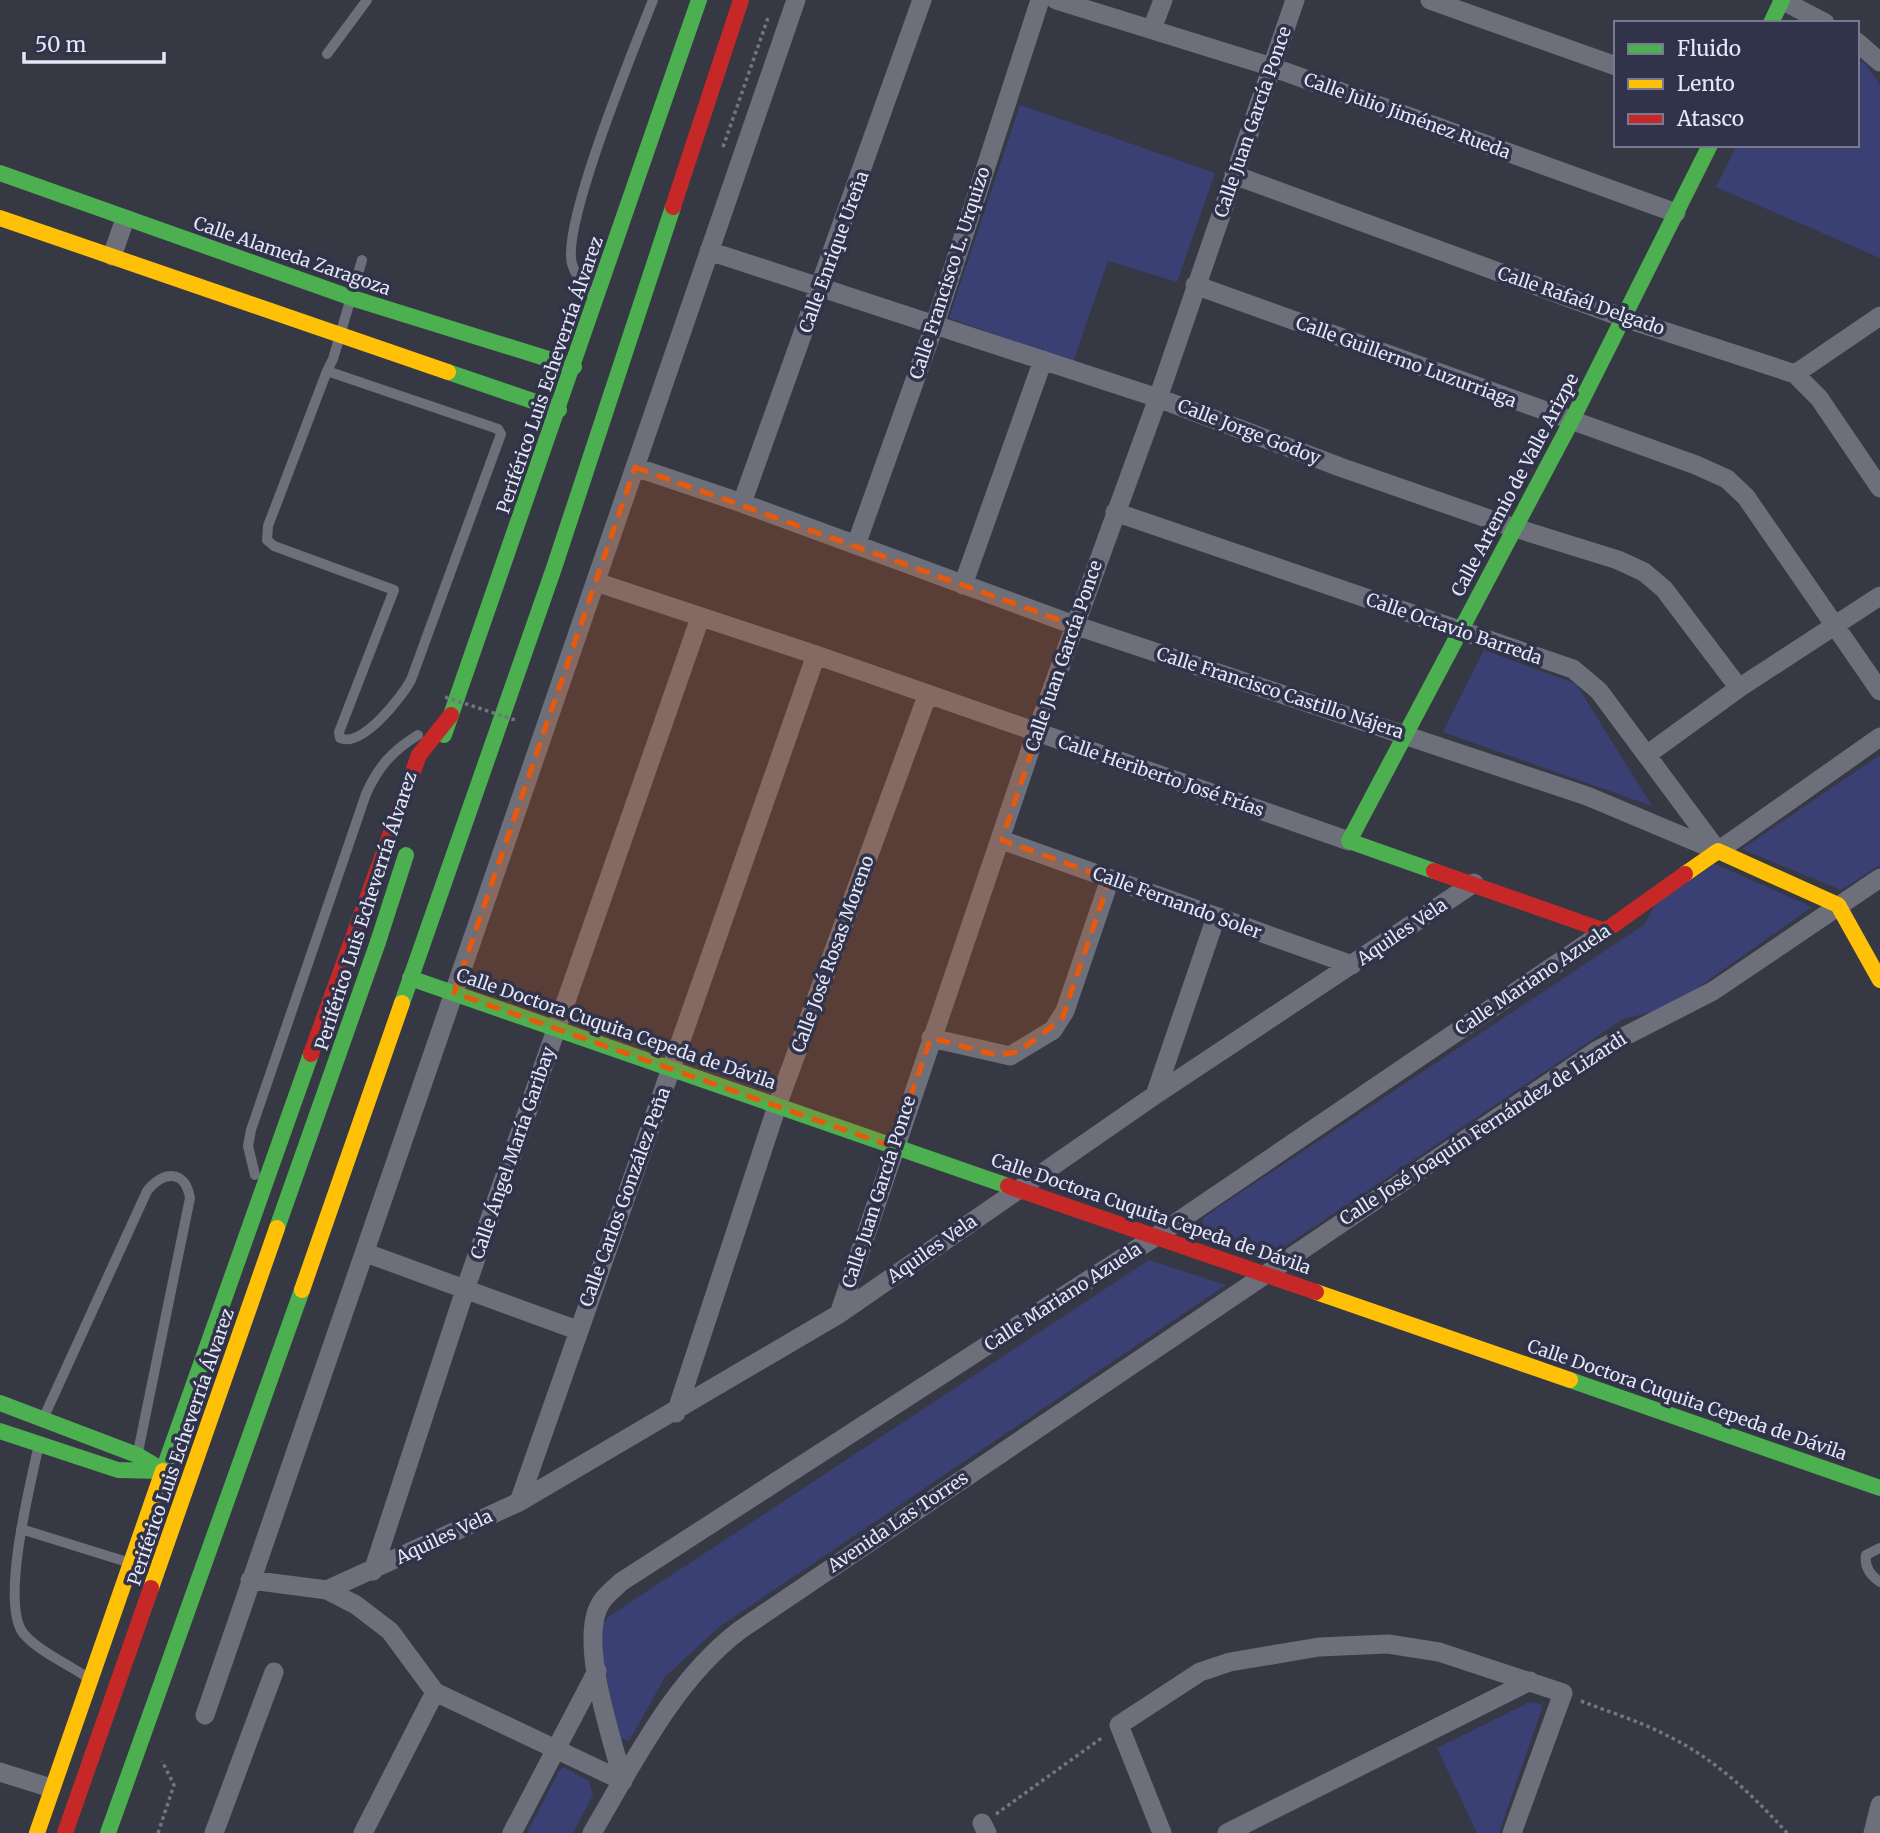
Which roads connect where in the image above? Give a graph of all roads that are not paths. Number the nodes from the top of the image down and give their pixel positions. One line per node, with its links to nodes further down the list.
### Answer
1 (368, 0): 17 (lane)
2 (653, 0): 33 (lane)
3 (699, 0): 33 (main road, Periférico Luis Echeverría Álvarez)
4 (796, 0): 27 (street)
5 (922, 0): 31 (street, Calle Enrique Ureña)
6 (1040, 0): 36 (street, Calle Francisco L. Urquizo)
7 (1056, 0): 15 (street, Calle Julio Jiménez Rueda)
8 (1163, 0): 15 (street)
9 (1295, 0): 20 (street, Calle Juan García Ponce)
10 (1430, 0): 19 (street)
11 (1782, 0): 13 (main road); 14 (street)
12 (740, 1): 80 (main road)
13 (1772, 21)
14 (1821, 21)
15 (1152, 29): 20 (street, Calle Julio Jiménez Rueda)
16 (1859, 44): 18 (street)
17 (327, 54)
18 (1880, 62)
19 (1614, 65)
20 (1272, 67): 23 (street, Calle Juan García Ponce); 24 (street, Calle Julio Jiménez Rueda)
21 (1709, 147): 24 (main road, Calle Artemio de Valle Arizpe)
22 (0, 173): 26 (main road, Calle Alameda Zaragoza)
23 (1234, 176): 30 (street, Calle Juan García Ponce); 35 (street, Calle Rafaél Delgado)
24 (1676, 213): 35 (main road, Calle Artemio de Valle Arizpe)
25 (0, 218): 28 (main road)
26 (125, 219): 28 (street); 32 (main road, Calle Alameda Zaragoza)
27 (709, 251): 31 (street, Calle Jorge Godoy); 46 (street)
28 (112, 256): 37 (main road)
29 (362, 260): 32 (lane)
30 (1195, 285): 42 (street, Calle Juan García Ponce); 44 (street, Calle Guillermo Luzurriaga)
31 (822, 287): 36 (street, Calle Jorge Godoy); 48 (street, Calle Enrique Ureña)
32 (352, 298): 37 (lane); 39 (main road, Calle Alameda Zaragoza)
33 (596, 304): 39 (main road, Periférico Luis Echeverría Álvarez)
34 (1880, 316): 41 (street)
35 (1624, 317): 41 (street, Calle Rafaél Delgado); 44 (main road, Calle Artemio de Valle Arizpe)
36 (935, 324): 38 (street, Calle Jorge Godoy); 51 (street, Calle Francisco L. Urquizo)
37 (341, 336): 40 (lane); 43 (main road)
38 (1043, 360): 42 (street, Calle Jorge Godoy); 53 (street)
39 (574, 367): 43 (main road, Periférico Luis Echeverría Álvarez)
40 (327, 372): 40 (lane)
41 (1795, 374): 45 (street, Calle Rafaél Delgado)
42 (1158, 398): 49 (street, Calle Juan García Ponce); 50 (street, Calle Jorge Godoy)
43 (559, 410): 63 (main road, Periférico Luis Echeverría Álvarez)
44 (1571, 422): 50 (main road, Calle Artemio de Valle Arizpe); 57 (street, Calle Guillermo Luzurriaga)
45 (1874, 463): 47 (street, Calle Rafaél Delgado)
46 (635, 467): 48 (street, Calle Francisco Castillo Nájera); 52 (street)
47 (1880, 488)
48 (742, 503): 51 (street, Calle Francisco Castillo Nájera)
49 (1115, 512): 56 (street, Calle Juan García Ponce); 58 (street, Calle Octavio Barreda)
50 (1515, 528): 58 (main road, Calle Artemio de Valle Arizpe); 60 (street, Calle Jorge Godoy)
51 (856, 545): 53 (street, Calle Francisco Castillo Nájera)
52 (596, 582): 55 (street, Calle Heriberto José Frías); 82 (street)
53 (963, 585): 56 (street, Calle Francisco Castillo Nájera)
54 (1880, 596): 57 (street)
55 (700, 618): 59 (street, Calle Heriberto José Frías); 83 (street, Calle Ángel María Garibay)
56 (1074, 625): 64 (street, Calle Juan García Ponce); 65 (street, Calle Francisco Castillo Nájera)
57 (1834, 627): 60 (street); 61 (street, Calle Guillermo Luzurriaga)
58 (1460, 633): 65 (main road, Calle Artemio de Valle Arizpe); 67 (street, Calle Octavio Barreda)
59 (816, 655): 62 (street, Calle Heriberto José Frías); 85 (street, Calle Carlos González Peña)
60 (1739, 688): 67 (street)
61 (1880, 691)
62 (927, 696): 64 (street, Calle Heriberto José Frías); 87 (street, Calle José Rosas Moreno)
63 (451, 715): 68 (main road, Periférico Luis Echeverría Álvarez); 90 (main road); 90 (lane)
64 (1036, 733): 69 (street, Calle Juan García Ponce); 71 (street, Calle Heriberto José Frías)
65 (1406, 735): 71 (main road, Calle Artemio de Valle Arizpe); 72 (street, Calle Francisco Castillo Nájera)
66 (1880, 737): 72 (street, Calle Mariano Azuela)
67 (1648, 754): 72 (street, Calle Octavio Barreda)
68 (435, 765)
69 (1002, 840): 74 (street, Calle Fernando Soler); 84 (street, Calle Juan García Ponce)
70 (411, 841): 132 (main road, Periférico Luis Echeverría Álvarez, bridge)
71 (1349, 841): 75 (main road, Calle Heriberto José Frías)
72 (1717, 851): 76 (main road, Calle Francisco Castillo Nájera); 78 (main road, Calle Mariano Azuela)
73 (1880, 878): 76 (street, Calle José Joaquín Fernández de Lizardi)
74 (1110, 879): 77 (street, Calle Fernando Soler); 84 (street)
75 (1474, 883): 78 (main road, Calle Heriberto José Frías); 79 (street, Aquiles Vela)
76 (1838, 905): 81 (main road); 93 (street, Calle José Joaquín Fernández de Lizardi)
77 (1216, 917): 79 (street, Calle Fernando Soler); 86 (street)
78 (1605, 931): 91 (street, Calle Mariano Azuela)
79 (1352, 965): 86 (street, Aquiles Vela)
80 (410, 978): 82 (main road, Calle Doctora Cuquita Cepeda de Dávila); 99 (main road)
81 (1880, 980)
82 (454, 993): 83 (main road, Calle Doctora Cuquita Cepeda de Dávila); 92 (street)
83 (557, 1029): 85 (main road, Calle Doctora Cuquita Cepeda de Dávila); 94 (street, Calle Ángel María Garibay)
84 (931, 1038): 88 (street, Calle Juan García Ponce)
85 (672, 1067): 87 (main road, Calle Doctora Cuquita Cepeda de Dávila); 96 (street, Calle Carlos González Peña)
86 (1155, 1095): 89 (street, Aquiles Vela)
87 (777, 1106): 88 (main road, Calle Doctora Cuquita Cepeda de Dávila); 100 (street, Calle José Rosas Moreno)
88 (893, 1147): 89 (main road, Calle Doctora Cuquita Cepeda de Dávila); 95 (street, Calle Juan García Ponce)
89 (1017, 1190): 91 (main road, Calle Doctora Cuquita Cepeda de Dávila); 95 (street, Aquiles Vela)
90 (261, 1194): 97 (main road)
91 (1155, 1237): 93 (main road, Calle Doctora Cuquita Cepeda de Dávila); 120 (street, Calle Mariano Azuela)
92 (366, 1253): 94 (street); 116 (street)
93 (1266, 1272): 108 (main road, Calle Doctora Cuquita Cepeda de Dávila); 128 (street, Avenida Las Torres)
94 (465, 1290): 96 (street); 115 (street, Calle Ángel María Garibay)
95 (839, 1314): 100 (street, Aquiles Vela)
96 (577, 1330): 109 (street, Calle Carlos González Peña)
97 (190, 1389): 99 (main road); 107 (main road)
98 (0, 1403): 101 (main road)
99 (262, 1404): 103 (main road)
100 (676, 1413): 109 (street, Aquiles Vela)
101 (43, 1419): 104 (lane); 105 (main road); 105 (lane)
102 (0, 1431): 104 (main road)
103 (251, 1436): 107 (main road); 113 (main road)
104 (40, 1444): 106 (main road); 111 (lane)
105 (137, 1455): 107 (main road)
106 (118, 1470): 107 (main road); 110 (main road)
107 (164, 1471): 110 (main road); 113 (main road)
108 (1880, 1488)
109 (519, 1502): 115 (street, Aquiles Vela)
110 (144, 1522): 114 (main road)
111 (21, 1529): 114 (lane); 122 (lane)
112 (1880, 1548): 117 (lane)
113 (208, 1559): 118 (main road)
114 (128, 1562): 118 (main road); 122 (main road)
115 (373, 1571): 119 (street, Aquiles Vela)
116 (250, 1580): 119 (street); 125 (street)
117 (1880, 1582)
118 (199, 1584): 133 (main road)
119 (327, 1590): 124 (street)
120 (597, 1671): 126 (street); 128 (street, Calle Mariano Azuela)
121 (274, 1672): 134 (street)
122 (89, 1678): 129 (main road)
123 (1530, 1681): 138 (street); 139 (street); 140 (street)
124 (435, 1692): 126 (street); 135 (street)
125 (205, 1715)
126 (555, 1750): 128 (street); 136 (street)
127 (0, 1772): 129 (street)
128 (623, 1782): 137 (street, Avenida Las Torres)
129 (51, 1787): 131 (main road)
130 (1880, 1805): 141 (street)
131 (37, 1833)
132 (65, 1833)
133 (108, 1833)
134 (214, 1833)
135 (363, 1833)
136 (512, 1833)
137 (593, 1833)
138 (1162, 1833)
139 (1227, 1833)
140 (1512, 1833)
141 (1873, 1833)

